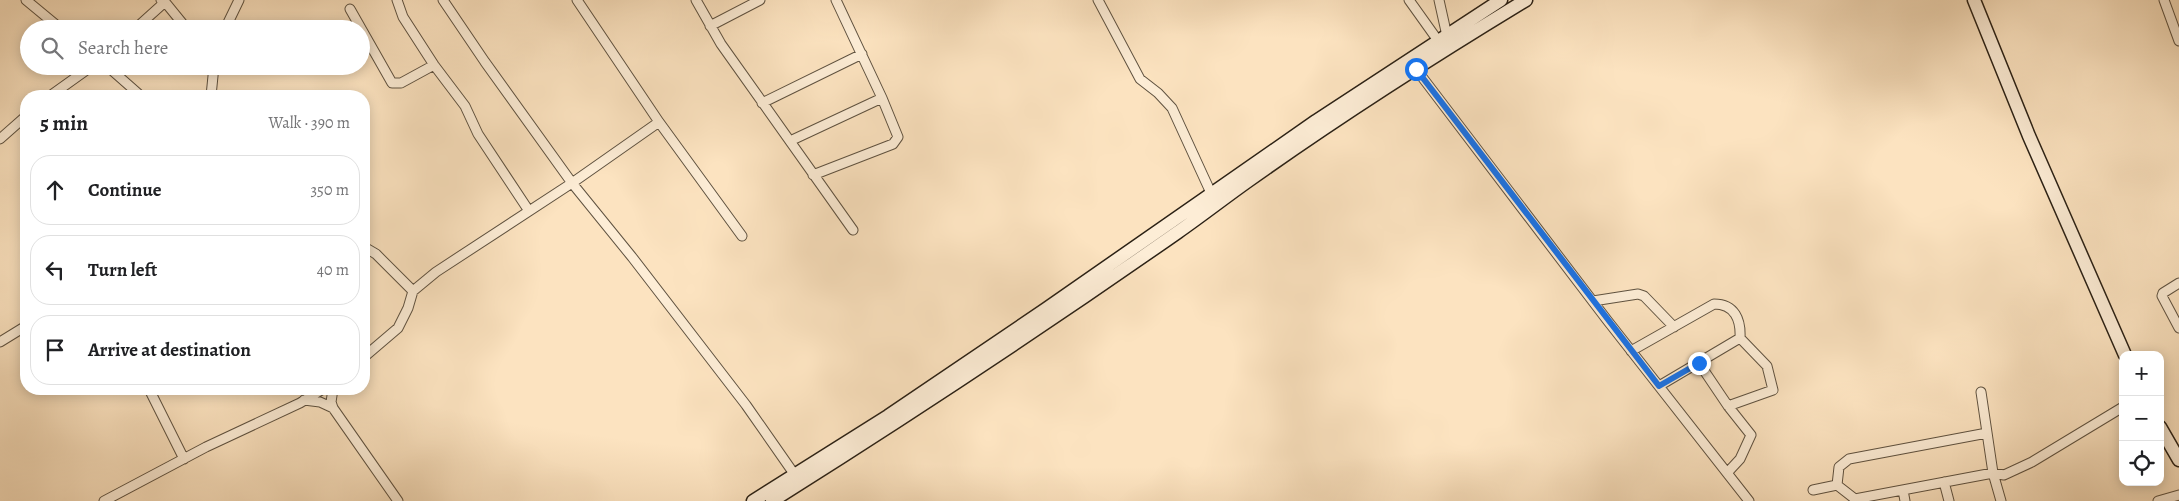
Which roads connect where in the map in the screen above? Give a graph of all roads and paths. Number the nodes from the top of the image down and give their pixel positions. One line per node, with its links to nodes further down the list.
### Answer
1 (26, 0): 18 (street)
2 (239, 0): 21 (street)
3 (397, 0): 28 (street)
4 (443, 0): 43 (street)
5 (577, 0): 39 (street)
6 (696, 0): 23 (street)
7 (760, 0): 23 (street)
8 (836, 0): 27 (street)
9 (1098, 0): 44 (street)
10 (1409, 0): 24 (street)
11 (1439, 0): 24 (street)
12 (1501, 0): 24 (main road)
13 (1526, 0): 29 (main road)
14 (1974, 0): 58 (main road)
15 (2164, 0): 25 (street)
16 (162, 1): 19 (street); 20 (street)
17 (350, 9): 22 (street)
18 (50, 20)
19 (144, 20)
20 (179, 20)
21 (229, 20)
22 (356, 20)
23 (710, 26): 37 (street)
24 (1443, 39): 44 (main road)
25 (2179, 41)
26 (370, 44): 28 (street)
27 (862, 54): 36 (street); 37 (street)
28 (434, 65): 45 (street)
29 (1416, 69): 51 (street); 76 (main road)
30 (79, 75): 33 (street)
31 (118, 75): 34 (street)
32 (213, 75): 35 (street)
33 (58, 90)
34 (135, 90)
35 (212, 90)
36 (882, 98): 41 (street); 42 (street)
37 (762, 103): 41 (street)
38 (20, 121): 40 (street)
39 (659, 122): 43 (street); 47 (street)
40 (0, 139)
41 (790, 141): 42 (street)
42 (813, 175): 46 (street)
43 (572, 183): 45 (street); 76 (street)
44 (1212, 193): 76 (main road)
45 (529, 210): 50 (street)
46 (853, 230)
47 (742, 236)
48 (370, 250): 50 (street)
49 (2179, 283): 53 (street)
50 (413, 291): 59 (street)
51 (1593, 301): 52 (street); 57 (street)
52 (1674, 327): 55 (street); 57 (street)
53 (2179, 328)
54 (20, 330): 56 (street)
55 (1740, 338): 60 (street); 67 (street)
56 (0, 342)
57 (1631, 351): 61 (street)
58 (2123, 351)
59 (370, 352)
60 (1699, 363): 61 (street); 67 (street)
61 (1659, 386): 74 (street)
62 (1981, 392): 70 (street)
63 (152, 395): 72 (street)
64 (313, 395): 66 (street)
65 (332, 395): 68 (street)
66 (304, 400): 68 (street); 72 (street)
67 (1728, 406): 74 (street)
68 (332, 408): 83 (street)
69 (2119, 409): 75 (street)
70 (1987, 433): 75 (street); 78 (street)
71 (2164, 434): 73 (main road)
72 (184, 459): 82 (street)
73 (2179, 460)
74 (1727, 473): 86 (street)
75 (1994, 473): 77 (street); 89 (street)
76 (798, 479): 84 (main road); 85 (main road)
77 (1944, 482): 80 (street); 88 (street)
78 (1838, 486): 79 (street); 80 (street)
79 (1813, 490)
80 (1903, 490): 87 (street)
81 (2179, 495): 90 (street)
82 (104, 501)
83 (398, 501)
84 (752, 501)
85 (772, 501)
86 (1749, 501)
87 (1905, 501)
88 (1949, 501)
89 (2001, 501)
90 (2158, 501)

